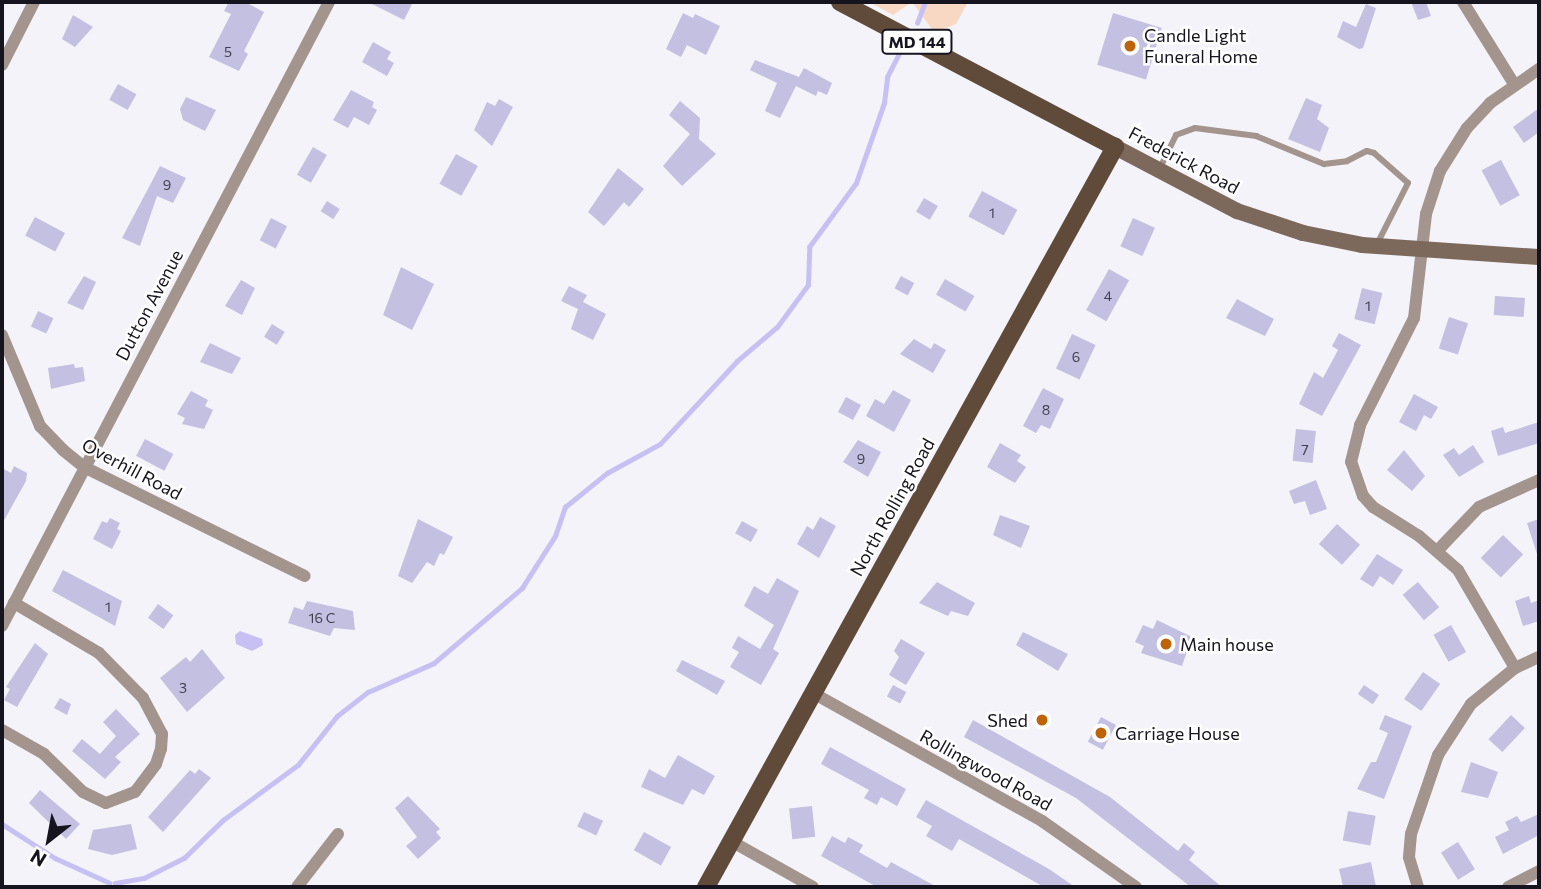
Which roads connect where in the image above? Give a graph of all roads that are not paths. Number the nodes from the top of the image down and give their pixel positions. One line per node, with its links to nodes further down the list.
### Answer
1 (34, 2): 5 (street)
2 (329, 2): 14 (street, Dutton Avenue)
3 (841, 2): 8 (main road, Frederick Road / MD 144)
4 (1463, 2): 7 (street)
5 (2, 65)
6 (1539, 69): 7 (street)
7 (1514, 84): 11 (street)
8 (1115, 147): 9 (main road, Frederick Road / MD 144); 22 (main road, North Rolling Road)
9 (1158, 170): 10 (main road, Frederick Road / MD 144); 10 (lane)
10 (1377, 246): 11 (main road, Frederick Road / MD 144)
11 (1424, 250): 12 (main road, Frederick Road / MD 144); 16 (street)
12 (1539, 257)
13 (2, 335): 14 (street, Overhill Road)
14 (84, 467): 17 (street, Overhill Road); 18 (street, Dutton Avenue)
15 (1539, 480): 16 (street)
16 (1438, 550): 21 (street)
17 (305, 576)
18 (14, 603): 19 (street, Dutton Avenue); 23 (street)
19 (2, 626)
20 (1539, 657): 21 (street)
21 (1515, 668): 31 (street)
22 (813, 693): 25 (main road, North Rolling Road); 30 (street, Rollingwood Road)
23 (2, 730)
24 (338, 834): 27 (street)
25 (731, 841): 28 (main road, North Rolling Road); 29 (street)
26 (1539, 871): 32 (street)
27 (297, 887)
28 (706, 887)
29 (813, 887)
30 (1136, 887)
31 (1418, 887)
32 (1508, 887)

